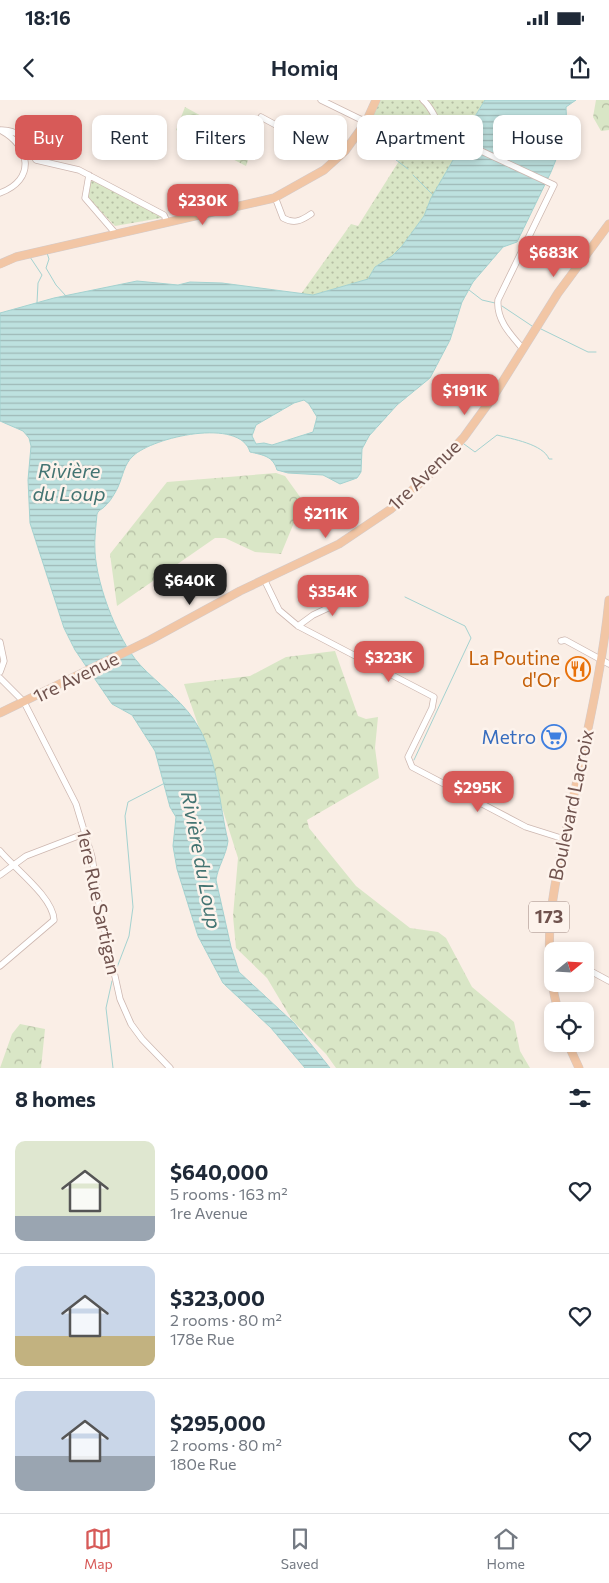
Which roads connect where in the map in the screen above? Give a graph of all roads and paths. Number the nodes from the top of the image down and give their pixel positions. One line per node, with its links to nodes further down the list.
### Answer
1 (321, 100): 5 (street)
2 (376, 100): 4 (main road)
3 (423, 100): 18 (street)
4 (369, 115)
5 (357, 118)
6 (0, 130): 10 (street); 11 (street)
7 (357, 133): 8 (main road)
8 (347, 146)
9 (335, 160): 12 (main road)
10 (89, 175): 14 (street); 16 (street)
11 (0, 193)
12 (275, 197): 13 (street); 14 (main road)
13 (311, 214)
14 (167, 222): 16 (main road)
15 (609, 224): 18 (main road, 1re Avenue)
16 (116, 234): 17 (main road)
17 (0, 264)
18 (523, 349): 19 (main road, 1re Avenue)
19 (264, 579): 22 (street); 28 (main road, 1re Avenue)
20 (358, 594): 22 (street)
21 (609, 600): 25 (main road, Boulevard Lacroix / 173)
22 (298, 626): 31 (street)
23 (561, 640): 25 (street)
24 (0, 642): 26 (street)
25 (605, 662): 31 (main road, Boulevard Lacroix / 173)
26 (0, 672)
27 (0, 678): 28 (street, 1ere Rue Sartigan)
28 (24, 702): 29 (main road, 1re Avenue); 30 (street, 1ere Rue Sartigan)
29 (0, 712)
30 (86, 833): 33 (street); 40 (street, 1ere Rue Sartigan)
31 (564, 839): 35 (main road, Boulevard Lacroix / 173)
32 (0, 851): 33 (street)
33 (12, 865): 34 (street); 36 (street)
34 (0, 875)
35 (551, 942)
36 (0, 966)
37 (594, 973): 38 (street)
38 (609, 981)
39 (572, 1052): 41 (main road)
40 (170, 1068)
41 (579, 1068)

